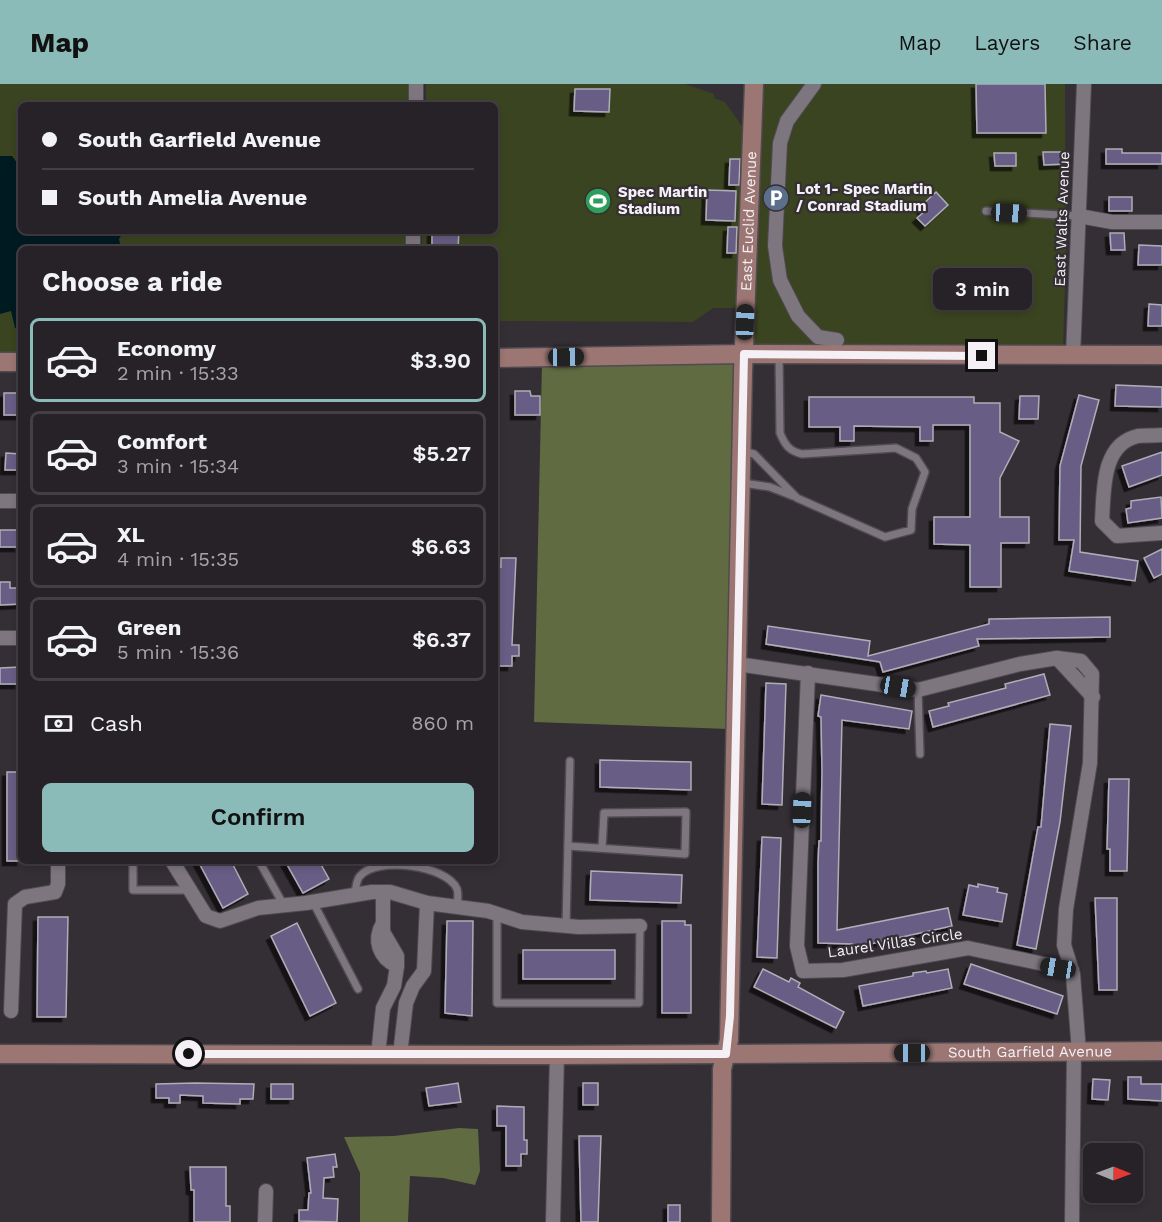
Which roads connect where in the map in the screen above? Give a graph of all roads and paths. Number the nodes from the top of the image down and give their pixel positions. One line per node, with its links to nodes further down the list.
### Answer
1 (416, 84): 5 (street)
2 (754, 84): 10 (street, East Euclid Avenue)
3 (814, 84): 9 (street)
4 (1084, 84): 7 (street, East Walts Avenue)
5 (416, 102)
6 (986, 212): 7 (lane)
7 (1079, 216): 8 (street); 13 (street, East Walts Avenue)
8 (1162, 222)
9 (837, 340)
10 (744, 354): 11 (street); 14 (street); 18 (street, East Euclid Avenue)
11 (779, 354): 13 (street); 20 (lane)
12 (1162, 355): 13 (street)
13 (1073, 356)
14 (498, 358)
15 (0, 362): 16 (street)
16 (18, 362)
17 (1162, 435): 23 (street)
18 (741, 450): 19 (street, East Euclid Avenue); 20 (lane)
19 (741, 482): 20 (lane); 26 (street, East Euclid Avenue)
20 (797, 498)
21 (0, 501): 22 (street)
22 (18, 501)
23 (1162, 533)
24 (0, 638): 25 (street)
25 (18, 638)
26 (737, 664): 27 (street); 53 (street, East Euclid Avenue)
27 (808, 673): 28 (street); 47 (street, Laurel Villas Circle)
28 (918, 690): 29 (lane); 47 (street)
29 (920, 754)
30 (570, 761): 31 (lane)
31 (568, 846): 32 (lane); 45 (lane)
32 (602, 848): 32 (lane)
33 (58, 864): 49 (street)
34 (133, 864): 37 (lane)
35 (174, 864): 37 (street)
36 (260, 864): 42 (lane)
37 (189, 890): 42 (street)
38 (383, 892): 39 (street); 41 (street); 54 (street)
39 (355, 894): 40 (street); 43 (lane)
40 (313, 902): 42 (street); 48 (lane)
41 (427, 903): 43 (street); 55 (street)
42 (283, 904)
43 (457, 907): 44 (street)
44 (497, 914): 45 (street); 46 (lane)
45 (566, 926): 46 (street)
46 (640, 926)
47 (1072, 970): 51 (street)
48 (358, 989)
49 (11, 1011)
50 (1162, 1051): 51 (street, South Garfield Avenue)
51 (1077, 1052): 53 (street, South Garfield Avenue); 61 (street)
52 (0, 1054): 54 (street, South Garfield Avenue)
53 (726, 1054): 56 (street, South Garfield Avenue); 60 (street, East Euclid Avenue)
54 (378, 1055): 55 (street, South Garfield Avenue)
55 (400, 1055): 56 (street, South Garfield Avenue)
56 (557, 1055): 59 (street)
57 (266, 1191): 58 (street)
58 (265, 1222)
59 (553, 1222)
60 (721, 1222)
61 (1072, 1222)

